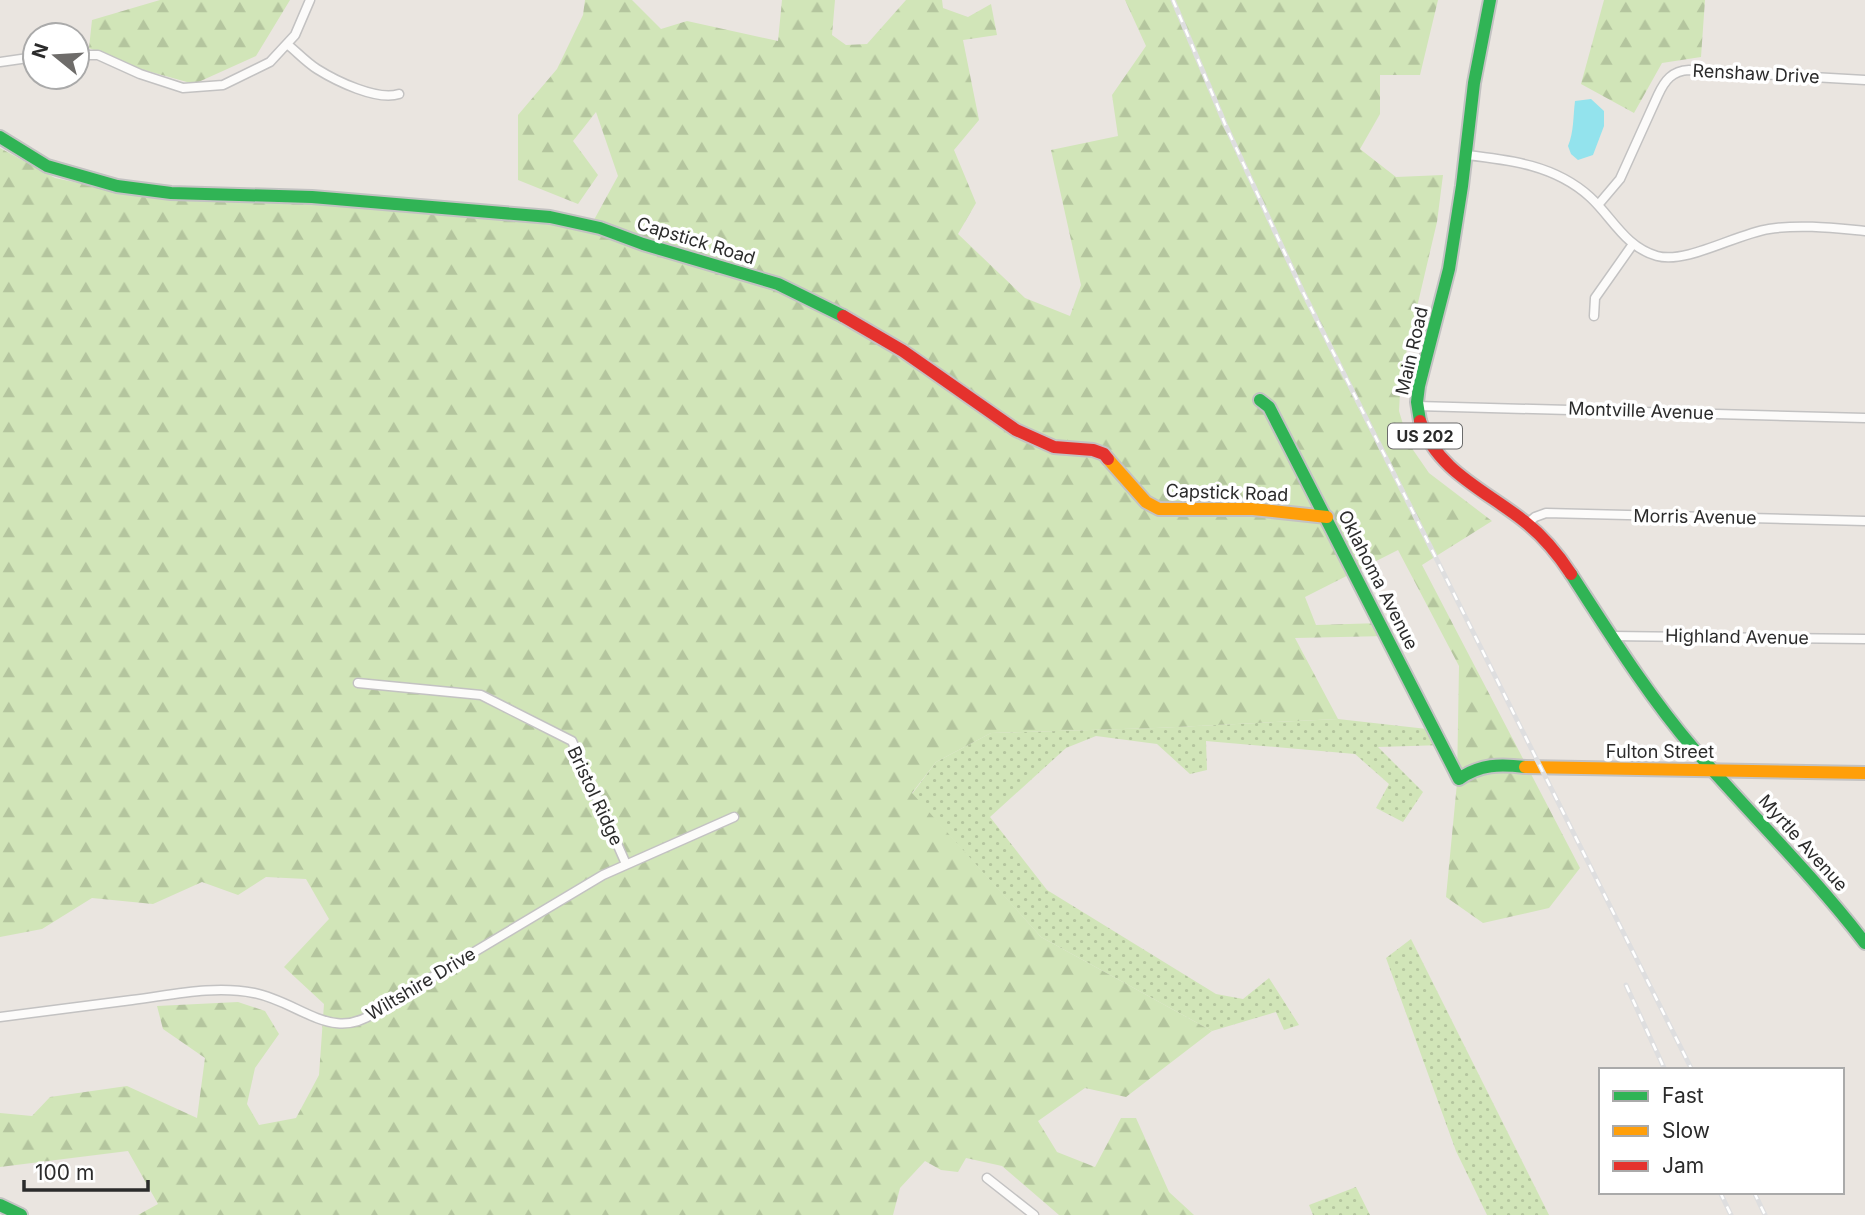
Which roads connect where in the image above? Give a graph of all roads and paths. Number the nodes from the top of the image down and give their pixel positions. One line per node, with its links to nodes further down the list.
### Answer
1 (310, 0): 3 (street)
2 (1490, 0): 10 (street, Main Road / US 202)
3 (287, 44): 4 (street); 8 (street)
4 (91, 55)
5 (21, 59): 6 (street)
6 (0, 62)
7 (1865, 80): 11 (street, Renshaw Drive)
8 (398, 94)
9 (0, 136): 18 (street, Capstick Road)
10 (1466, 155): 11 (street); 16 (street, Main Road / US 202)
11 (1598, 205): 13 (street)
12 (1865, 231): 13 (street)
13 (1633, 244): 14 (street)
14 (1594, 316)
15 (1260, 400): 18 (street, Oklahoma Avenue)
16 (1417, 406): 17 (street, Montville Avenue); 20 (street, Main Road / US 202)
17 (1865, 418)
18 (1327, 517): 26 (street, Oklahoma Avenue)
19 (1865, 521): 20 (street, Morris Avenue)
20 (1528, 523): 21 (street, Main Road / US 202)
21 (1610, 636): 22 (street, Highland Avenue); 24 (street, Main Road / US 202)
22 (1865, 639)
23 (358, 683): 28 (street, Bristol Ridge)
24 (1712, 769): 25 (street, Fulton Street); 26 (street, Fulton Street); 29 (street, Myrtle Avenue / US 202)
25 (1865, 773)
26 (1459, 779)
27 (734, 817): 28 (street, Wiltshire Drive)
28 (626, 864): 30 (street, Wiltshire Drive)
29 (1865, 943)
30 (0, 1017)
31 (987, 1178): 34 (street)
32 (0, 1205): 33 (street)
33 (21, 1215)
34 (1034, 1215)

